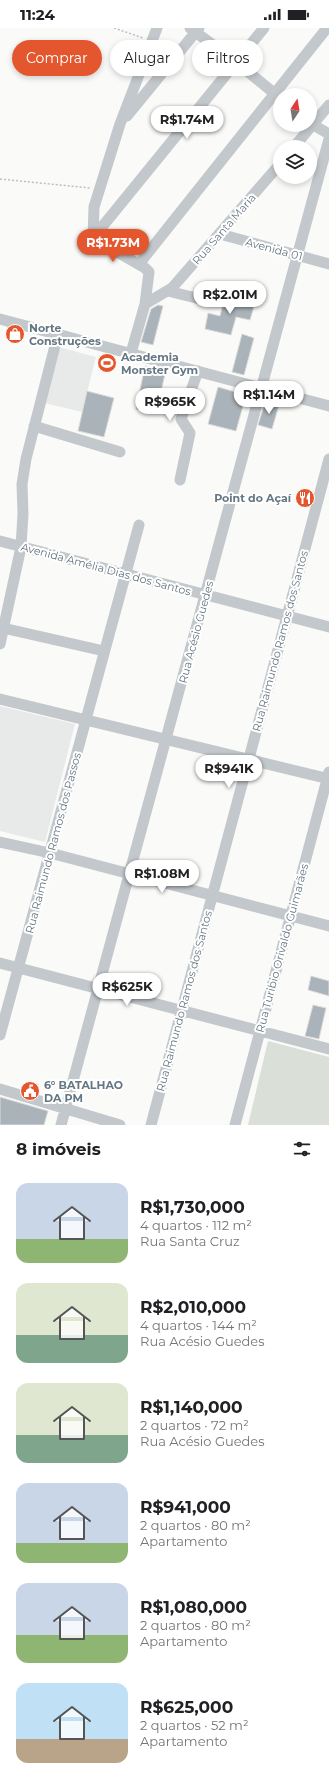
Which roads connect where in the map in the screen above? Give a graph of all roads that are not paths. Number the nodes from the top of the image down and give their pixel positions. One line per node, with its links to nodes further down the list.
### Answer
1 (157, 28): 14 (street)
2 (264, 28): 6 (street)
3 (327, 28): 9 (street)
4 (195, 29): 5 (street); 14 (street)
5 (209, 40)
6 (254, 40)
7 (225, 76): 22 (street)
8 (253, 76): 10 (street)
9 (283, 88)
10 (273, 93)
11 (273, 101): 24 (street)
12 (329, 105): 13 (street)
13 (317, 118)
14 (120, 124): 22 (street)
15 (317, 127): 17 (street)
16 (306, 132): 19 (street)
17 (329, 134)
18 (329, 139): 23 (street, Rua Acésio Guedes)
19 (299, 140)
20 (273, 172): 21 (street, Rua Santa Maria)
21 (220, 234): 23 (street, Avenida 01); 26 (street, Rua Santa Maria)
22 (93, 238): 24 (street)
23 (298, 255): 25 (street, Avenida 01); 33 (street, Rua Acésio Guedes)
24 (139, 264): 28 (street)
25 (329, 264)
26 (168, 291): 27 (street); 28 (street, Rua Santa Maria)
27 (208, 301)
28 (145, 304): 31 (street)
29 (0, 319): 30 (street)
30 (58, 334): 31 (street); 35 (street)
31 (131, 353): 32 (street)
32 (198, 371): 33 (street); 38 (street)
33 (262, 388): 34 (street); 43 (street, Rua Acésio Guedes)
34 (329, 406)
35 (34, 426): 36 (street); 41 (street)
36 (120, 452)
37 (329, 459): 44 (street, Rua Raimundo Ramos dos Santos)
38 (180, 480)
39 (139, 525): 42 (street, Rua Raimundo Ramos dos Passos)
40 (0, 541): 41 (street, Avenida Amélia Dias dos Santos)
41 (21, 547): 42 (street, Avenida Amélia Dias dos Santos); 46 (street)
42 (125, 573): 43 (street, Avenida Amélia Dias dos Santos); 48 (street, Rua Raimundo Ramos dos Passos)
43 (206, 595): 44 (street, Avenida Amélia Dias dos Santos); 51 (street, Rua Acésio Guedes)
44 (287, 616): 45 (street, Avenida Amélia Dias dos Santos); 52 (street, Rua Raimundo Ramos dos Santos)
45 (329, 627)
46 (3, 628): 47 (street); 48 (street)
47 (0, 644)
48 (104, 651): 50 (street, Rua Raimundo Ramos dos Passos)
49 (0, 699): 50 (street)
50 (87, 720): 51 (street); 55 (street, Rua Raimundo Ramos dos Passos)
51 (167, 739): 52 (street); 56 (street, Rua Acésio Guedes)
52 (249, 758): 53 (street); 57 (street, Rua Raimundo Ramos dos Santos)
53 (328, 776): 58 (street, Rua Turibio Orivaldo Guimarães)
54 (0, 842): 55 (street)
55 (50, 853): 56 (street); 61 (street, Rua Raimundo Ramos dos Passos)
56 (130, 874): 57 (street); 62 (street, Rua Acésio Guedes)
57 (212, 896): 58 (street); 63 (street, Rua Raimundo Ramos dos Santos)
58 (290, 916): 59 (street); 64 (street, Rua Turibio Orivaldo Guimarães)
59 (329, 926)
60 (0, 963): 61 (street)
61 (19, 967): 62 (street); 65 (street, Rua Raimundo Ramos dos Passos)
62 (98, 988): 63 (street); 68 (street, Rua Acésio Guedes)
63 (182, 1010): 64 (street); 71 (street, Rua Raimundo Ramos dos Santos)
64 (260, 1031): 66 (street); 72 (street, Rua Turibio Orivaldo Guimarães)
65 (0, 1035)
66 (329, 1049)
67 (0, 1090): 68 (street)
68 (65, 1109): 69 (street, Rua Acésio Guedes); 70 (street)
69 (61, 1125)
70 (120, 1125)
71 (151, 1125)
72 (235, 1125)

